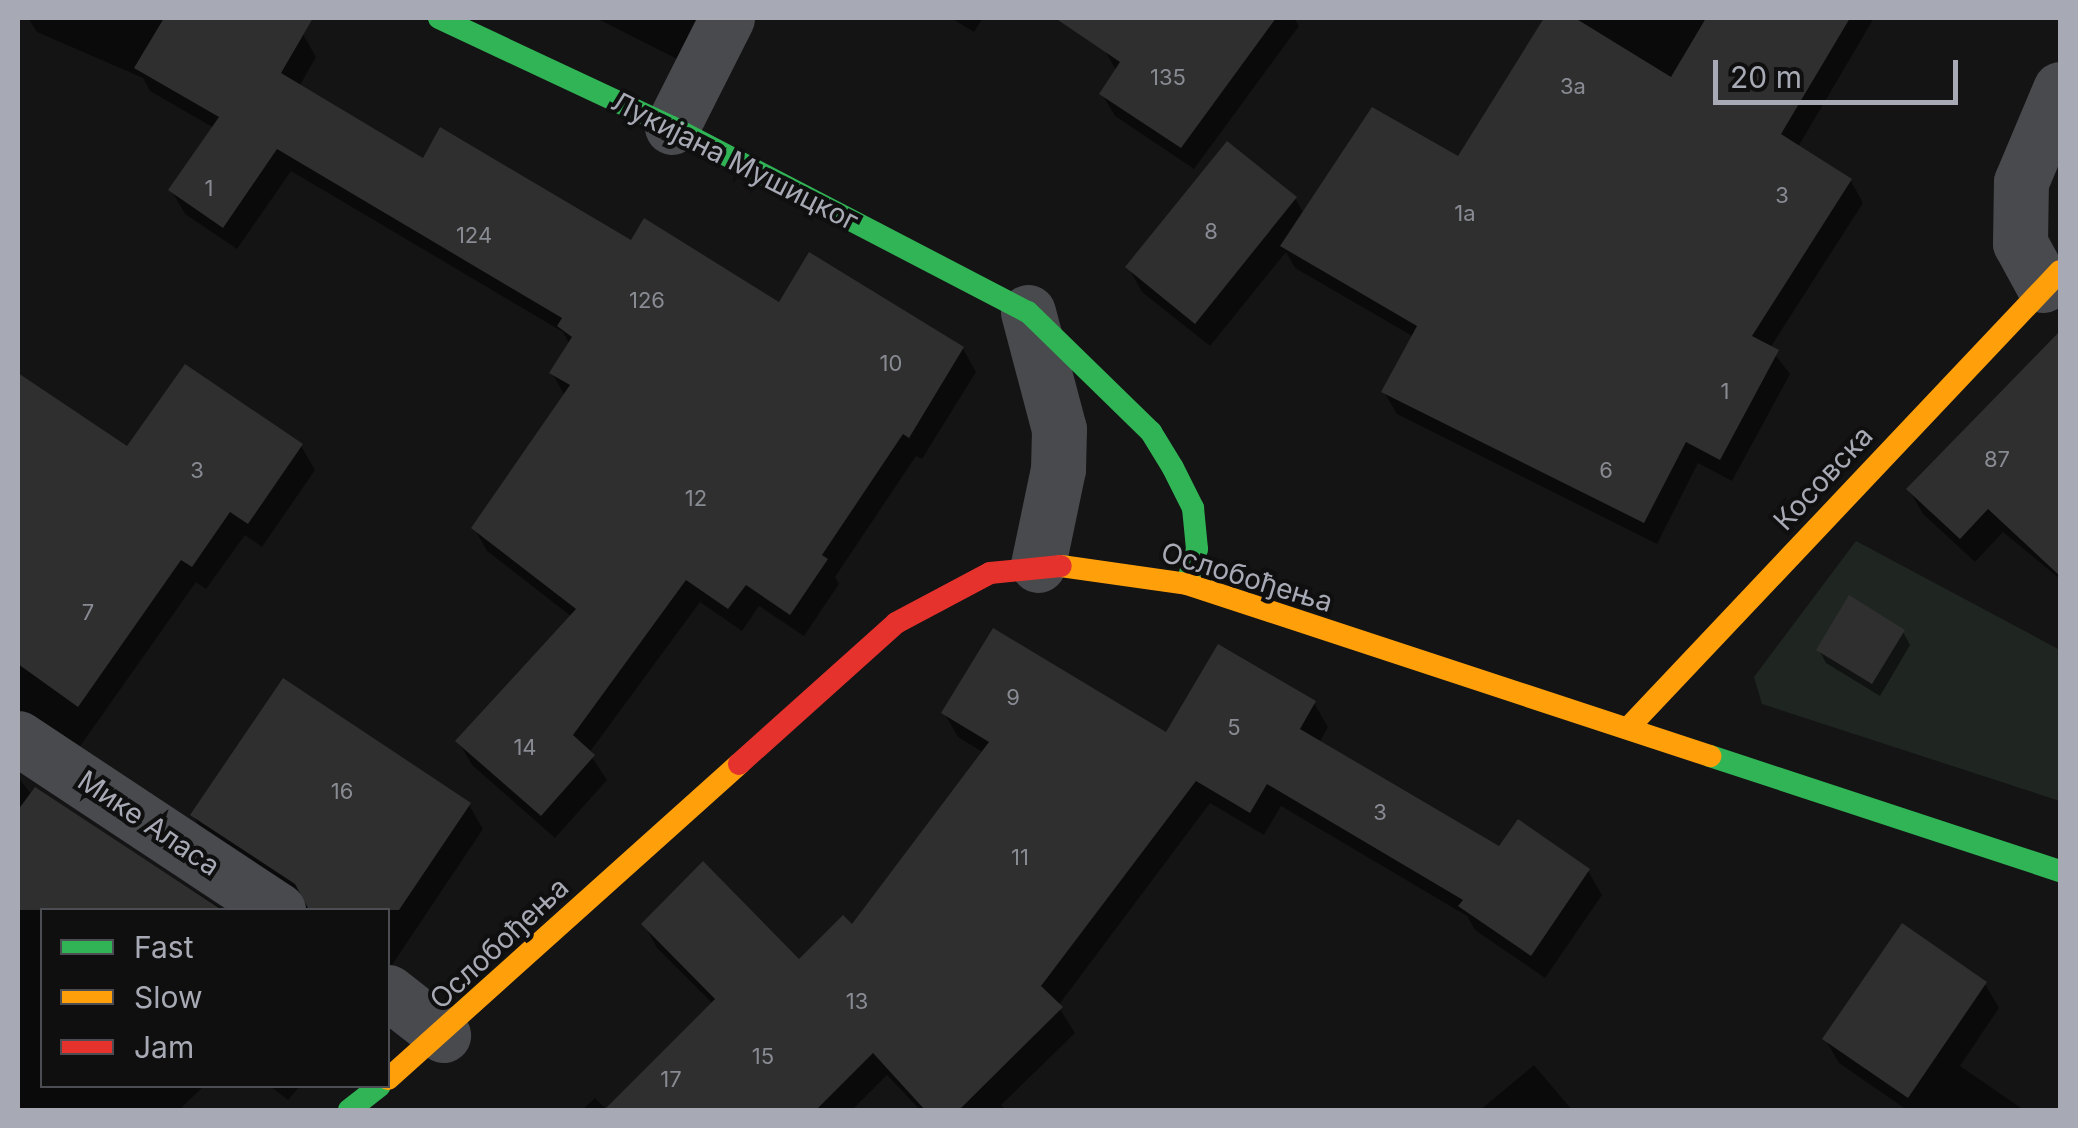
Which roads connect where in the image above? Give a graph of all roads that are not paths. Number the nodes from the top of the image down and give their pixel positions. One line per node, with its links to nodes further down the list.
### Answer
1 (438, 18): 4 (street, Лукијана Мушицког)
2 (728, 18): 4 (street)
3 (2060, 89): 5 (street)
4 (672, 127): 6 (street, Лукијана Мушицког)
5 (2052, 278): 9 (street, Косовска)
6 (1028, 312): 7 (street); 8 (street, Лукијана Мушицког)
7 (1038, 565): 8 (street, Ослобођења); 14 (street, Ослобођења)
8 (1188, 584): 9 (street, Ослобођења)
9 (1629, 727): 11 (street, Ослобођења)
10 (18, 738): 12 (street, Мике Аласа)
11 (2060, 870)
12 (275, 908)
13 (390, 994): 14 (street)
14 (444, 1035): 15 (street, Ослобођења)
15 (390, 1078)
16 (377, 1088): 17 (street)
17 (348, 1110)

